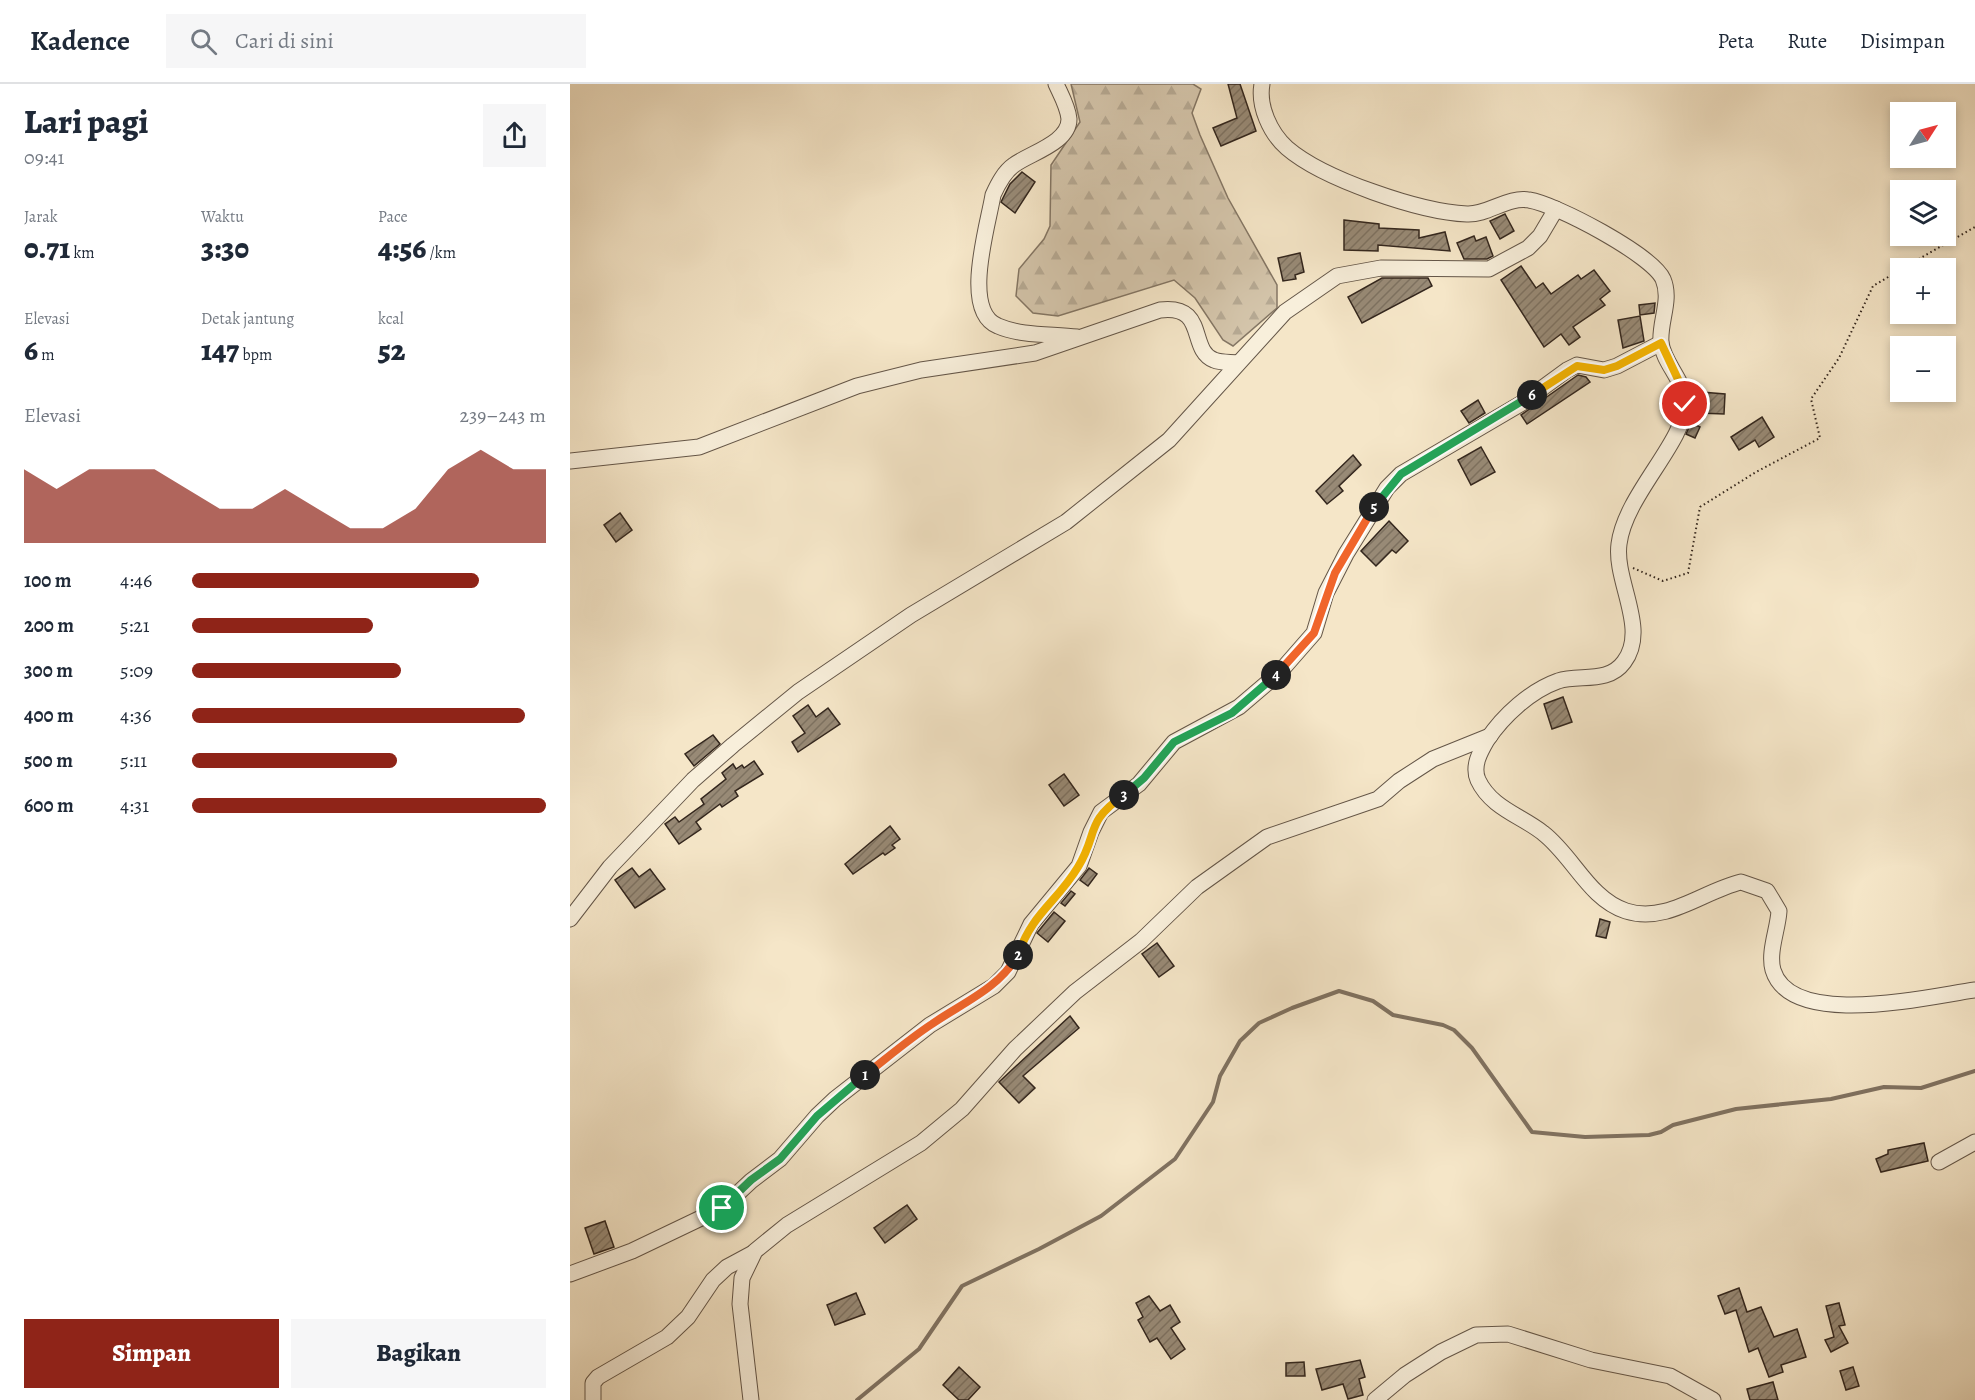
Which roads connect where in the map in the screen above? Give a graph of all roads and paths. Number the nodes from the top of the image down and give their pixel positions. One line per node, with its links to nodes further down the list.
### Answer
1 (1056, 84): 7 (street)
2 (1262, 84): 3 (street)
3 (1556, 209): 8 (street); 9 (street)
4 (1975, 227): 5 (path)
5 (1921, 258)
6 (1890, 276): 11 (path)
7 (1081, 337): 9 (street); 10 (street)
8 (1661, 343): 11 (street); 18 (street)
9 (1238, 363): 13 (street)
10 (570, 461)
11 (1618, 544): 12 (street)
12 (1490, 735): 14 (street); 17 (street)
13 (570, 919)
14 (1975, 990)
15 (1975, 1142): 16 (street)
16 (1939, 1162)
17 (755, 1251): 19 (street); 20 (street)
18 (570, 1274)
19 (593, 1400)
20 (751, 1400)
21 (1375, 1400): 22 (street)
22 (1713, 1400)

